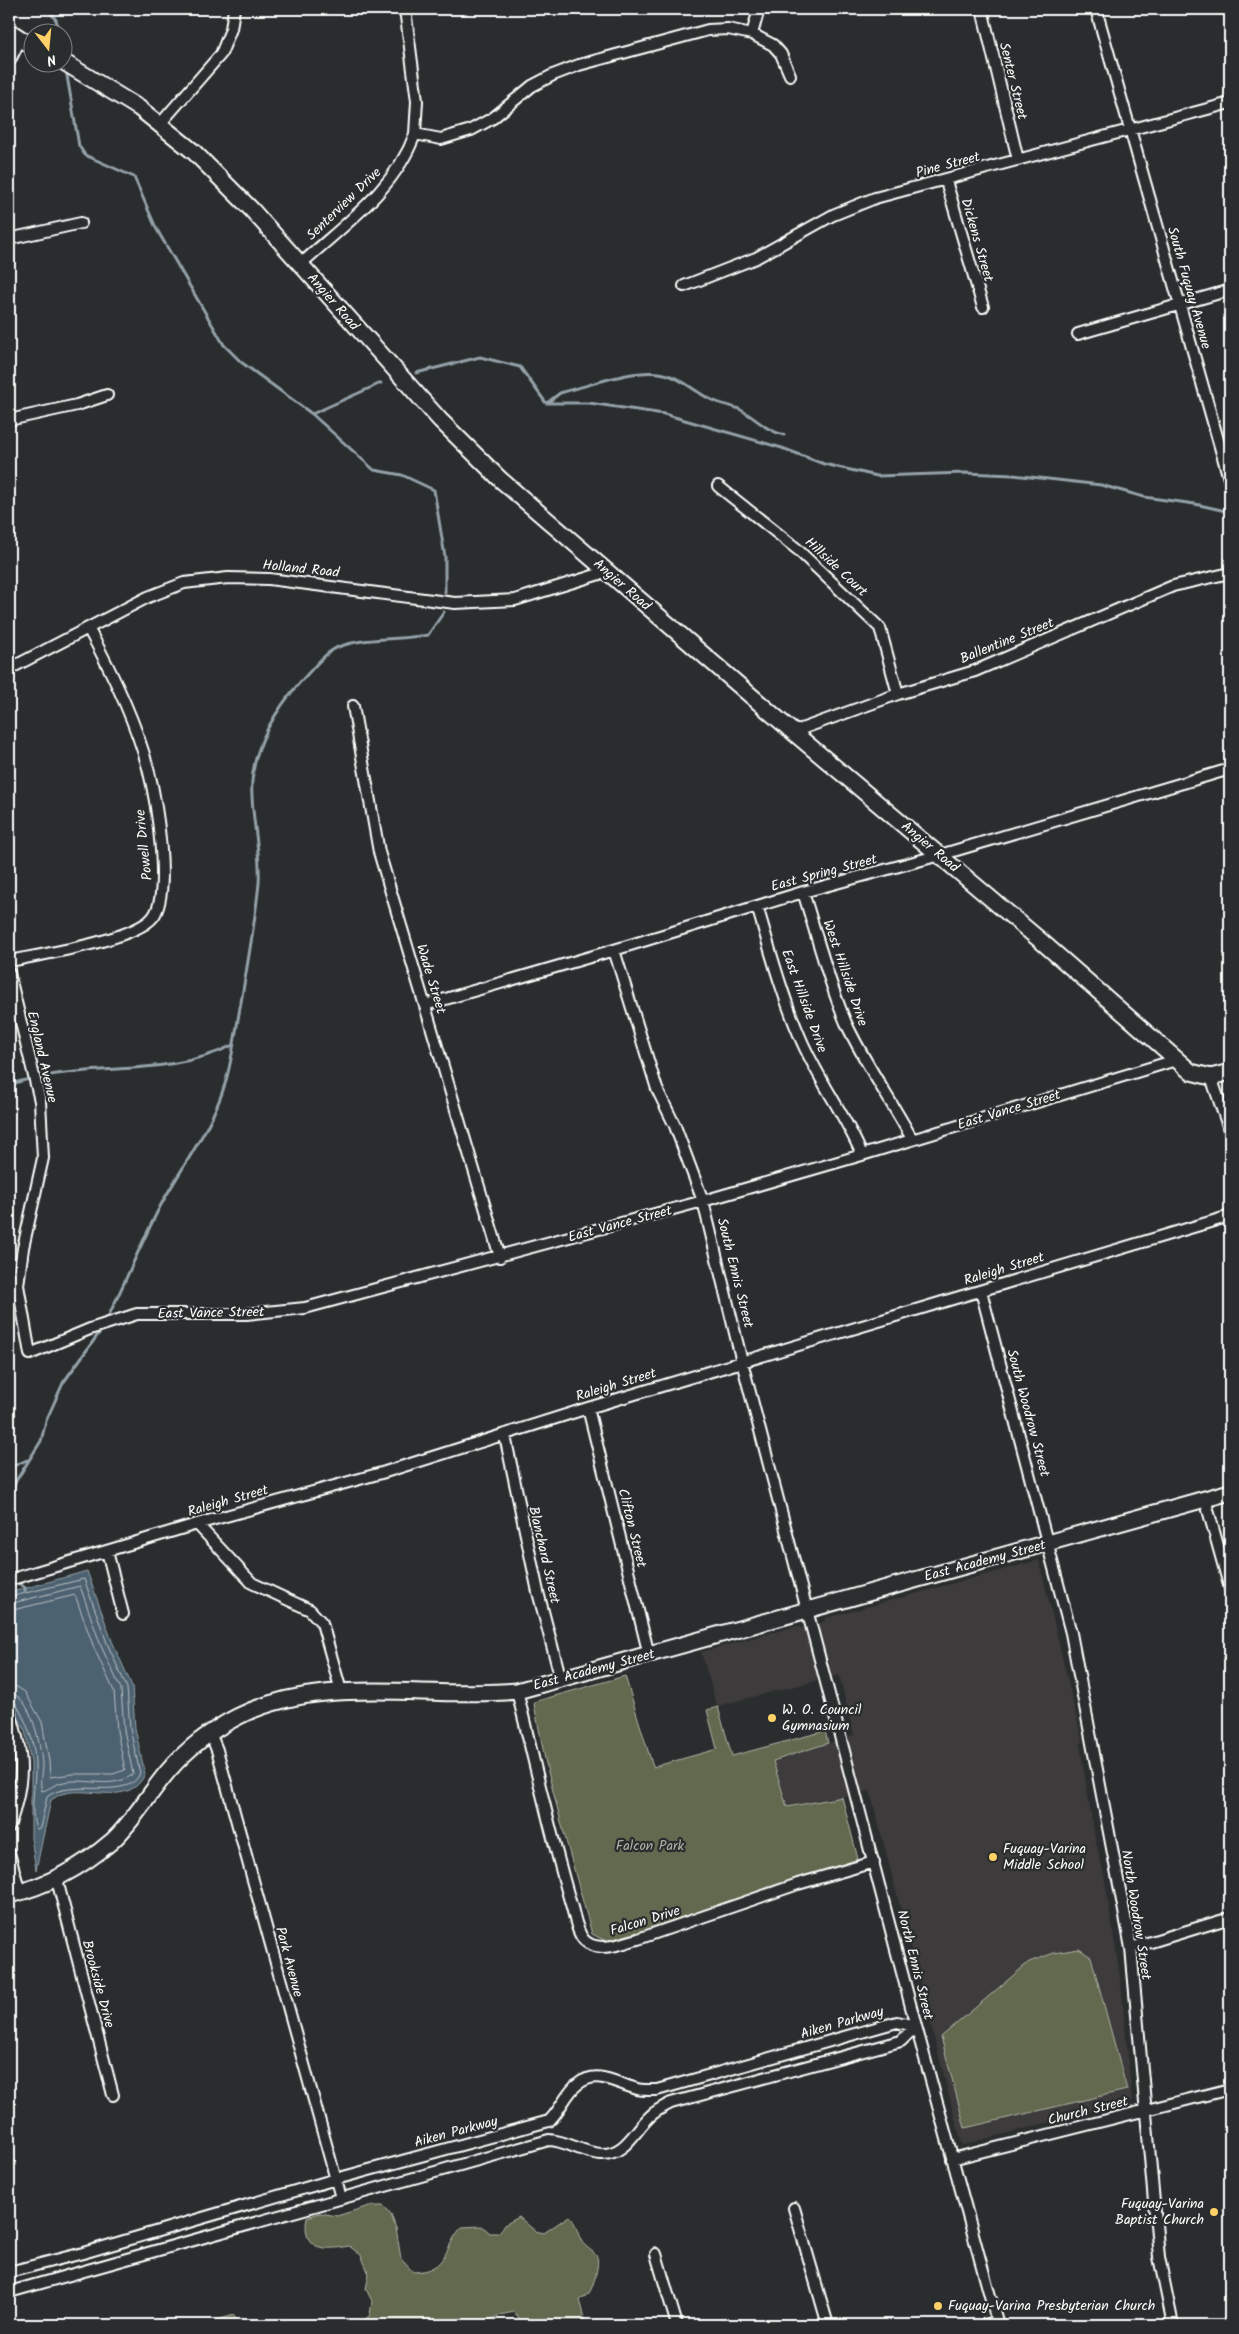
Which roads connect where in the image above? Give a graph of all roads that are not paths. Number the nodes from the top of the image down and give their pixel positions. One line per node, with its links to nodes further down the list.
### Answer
1 (234, 9): 12 (street)
2 (406, 9): 14 (street, Senterview Drive)
3 (759, 9): 6 (street)
4 (982, 9): 15 (street, Senter Street)
5 (1096, 9): 13 (street, South Fuquay Avenue)
6 (752, 34): 10 (street); 14 (street)
7 (21, 39): 8 (street)
8 (9, 62)
9 (72, 66): 12 (street, Angier Road)
10 (790, 75)
11 (1230, 103): 13 (street, Pine Street)
12 (160, 124): 19 (street, Angier Road)
13 (1130, 130): 15 (street, Pine Street); 22 (street, South Fuquay Avenue)
14 (415, 134): 19 (street, Senterview Drive)
15 (1018, 160): 16 (street, Pine Street)
16 (946, 181): 20 (street, Pine Street); 23 (street, Dickens Street)
17 (81, 223): 18 (street)
18 (9, 239)
19 (300, 264): 29 (street, Angier Road)
20 (684, 286)
21 (1230, 290): 22 (street)
22 (1179, 304): 24 (street); 27 (street, South Fuquay Avenue)
23 (983, 308)
24 (1078, 334)
25 (107, 395): 26 (street)
26 (9, 420)
27 (1230, 482)
28 (718, 486): 33 (street, Hillside Court)
29 (606, 572): 31 (street, Holland Road); 35 (street, Angier Road)
30 (1230, 573): 33 (street, Ballentine Street)
31 (88, 628): 32 (street, Holland Road); 41 (street, Powell Drive)
32 (9, 669)
33 (898, 694): 35 (street, Ballentine Street)
34 (353, 706): 43 (street, Wade Street)
35 (793, 732): 37 (street, Angier Road)
36 (1230, 768): 37 (street, East Spring Street)
37 (940, 856): 38 (street, East Spring Street); 44 (street, Angier Road)
38 (803, 892): 39 (street, East Spring Street); 48 (street, West Hillside Drive)
39 (757, 906): 40 (street, East Spring Street); 49 (street, East Hillside Drive)
40 (614, 950): 43 (street, East Spring Street); 50 (street, South Ennis Street)
41 (9, 961)
42 (9, 973): 54 (street, England Avenue)
43 (425, 1005): 52 (street, Wade Street)
44 (1176, 1060): 46 (street, Angier Road); 48 (street, East Vance Street)
45 (1230, 1072): 46 (street)
46 (1211, 1077): 47 (street)
47 (1230, 1132)
48 (912, 1139): 49 (street, East Vance Street)
49 (862, 1155): 50 (street, East Vance Street)
50 (703, 1201): 52 (street, East Vance Street); 55 (street, South Ennis Street)
51 (1230, 1216): 53 (street, Raleigh Street)
52 (500, 1256): 54 (street, East Vance Street)
53 (981, 1290): 55 (street, Raleigh Street); 61 (street, South Woodrow Street)
54 (57, 1343)
55 (742, 1362): 56 (street, Raleigh Street); 65 (street, South Ennis Street)
56 (588, 1408): 57 (street, Raleigh Street); 67 (street, Clifton Street)
57 (505, 1436): 60 (street, Raleigh Street); 68 (street, Blanchard Street)
58 (1230, 1492): 59 (street, East Academy Street)
59 (1205, 1499): 61 (street, East Academy Street); 64 (street)
60 (197, 1524): 62 (street, Raleigh Street); 69 (street)
61 (1049, 1544): 65 (street, East Academy Street); 79 (street, North Woodrow Street)
62 (107, 1551): 63 (street, Raleigh Street); 66 (street)
63 (9, 1580)
64 (1230, 1589)
65 (808, 1610): 67 (street, East Academy Street); 75 (street, North Ennis Street)
66 (122, 1614)
67 (649, 1655): 68 (street, East Academy Street)
68 (561, 1680): 70 (street, East Academy Street)
69 (341, 1691): 70 (street, East Academy Street); 72 (street, East Academy Street)
70 (517, 1691): 75 (street, Falcon Drive)
71 (9, 1710): 73 (street)
72 (210, 1733): 76 (street, East Academy Street); 89 (street, Park Avenue)
73 (9, 1827)
74 (9, 1853): 77 (street)
75 (874, 1862): 80 (street, North Ennis Street)
76 (57, 1880): 77 (street, East Academy Street); 83 (street, Brookside Drive)
77 (15, 1894)
78 (1230, 1918): 79 (street)
79 (1130, 1948): 85 (street, North Woodrow Street)
80 (916, 2026): 82 (street, Aiken Parkway); 84 (street); 88 (street, North Ennis Street)
81 (1230, 2089): 85 (street, Church Street)
82 (659, 2090): 84 (street); 86 (street, Aiken Parkway)
83 (113, 2096)
84 (664, 2107): 87 (street)
85 (1146, 2111): 88 (street, Church Street); 99 (street, North Woodrow Street)
86 (544, 2122): 87 (street); 89 (street, Aiken Parkway)
87 (549, 2140): 90 (street)
88 (952, 2159): 95 (street, North Ennis Street)
89 (336, 2179): 90 (street, Park Avenue); 93 (street, Aiken Parkway)
90 (341, 2198): 94 (street)
91 (794, 2208): 97 (street)
92 (656, 2254): 96 (street)
93 (9, 2272)
94 (9, 2290)
95 (998, 2323): 98 (street)
96 (677, 2325)
97 (828, 2325)
98 (984, 2325)
99 (1173, 2325)

